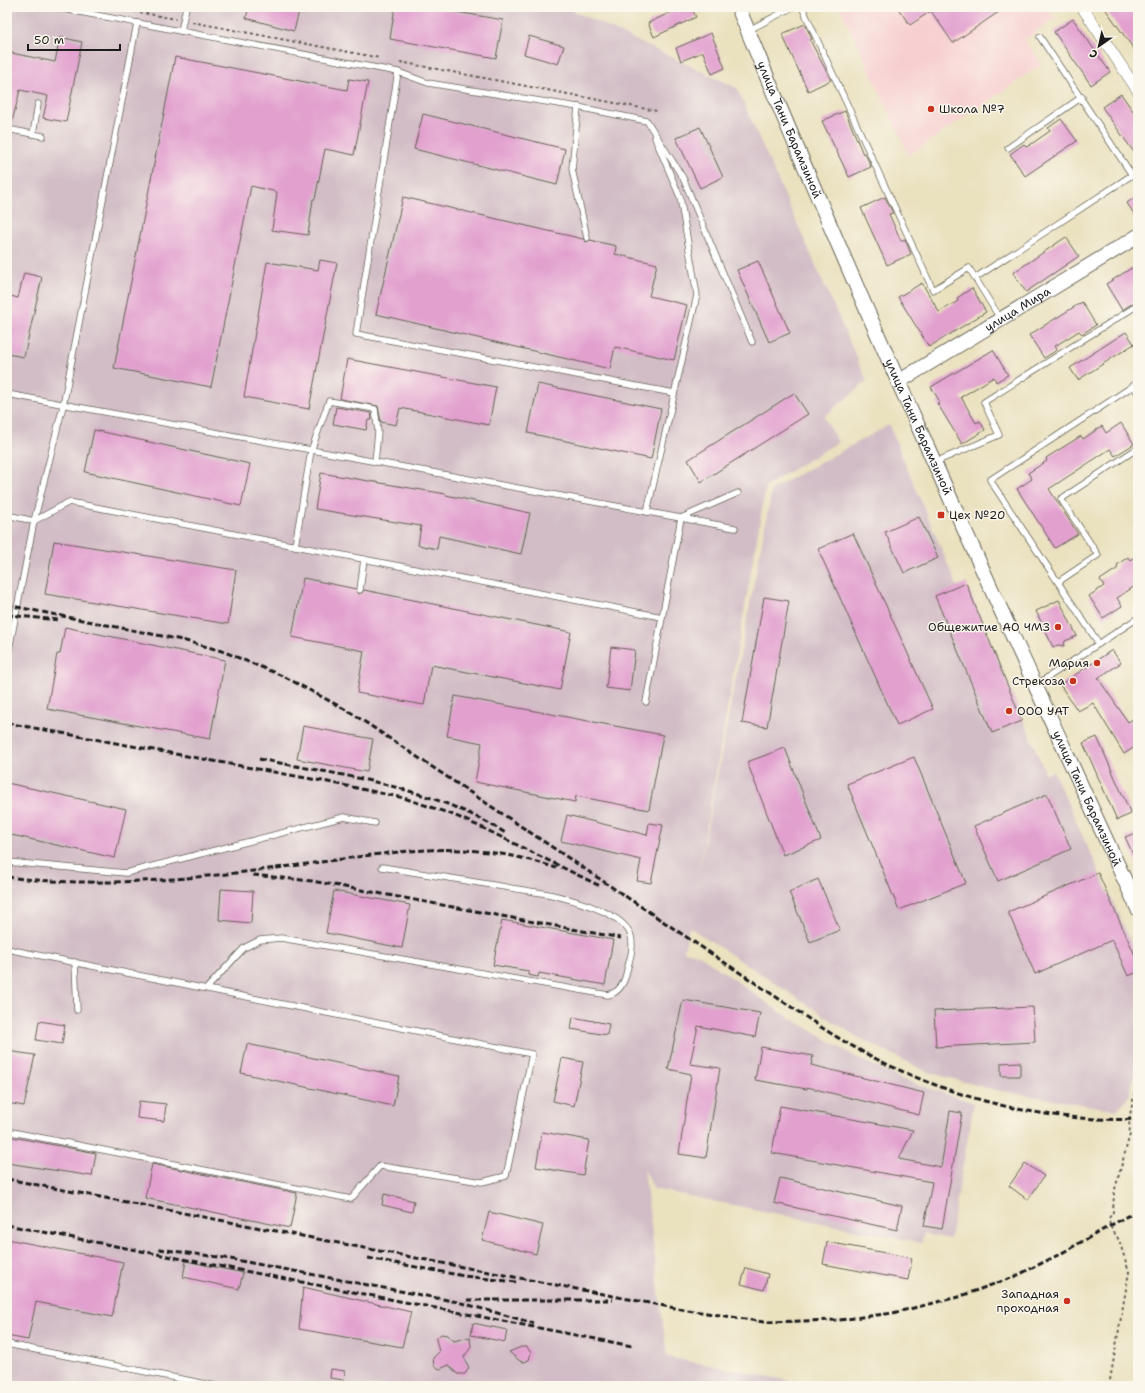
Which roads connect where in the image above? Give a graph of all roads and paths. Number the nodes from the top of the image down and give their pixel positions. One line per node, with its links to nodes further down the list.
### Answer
1 (54, 7): 9 (lane)
2 (110, 7): 8 (path)
3 (186, 7): 8 (lane)
4 (738, 7): 10 (street, улица Тани Барамзиной)
5 (793, 7): 10 (lane)
6 (802, 7): 28 (lane)
7 (1082, 7): 16 (street)
8 (183, 21): 11 (lane); 13 (path)
9 (137, 23): 11 (lane); 37 (lane)
10 (747, 30): 32 (street, улица Тани Барамзиной)
11 (181, 31): 15 (lane)
12 (1040, 36): 17 (lane)
13 (385, 59)
14 (393, 61): 20 (path)
15 (398, 72): 19 (lane); 34 (lane)
16 (1138, 91)
17 (1082, 97): 25 (lane); 28 (lane)
18 (38, 104): 23 (lane)
19 (578, 107): 21 (lane); 27 (lane)
20 (657, 111)
21 (648, 121): 31 (lane); 34 (lane)
22 (7, 129): 23 (lane)
23 (33, 134): 24 (lane)
24 (43, 136)
25 (1008, 148)
26 (1138, 236): 30 (street, улица Мира)
27 (587, 238)
28 (975, 278): 30 (lane)
29 (1138, 304): 41 (lane)
30 (1001, 320): 32 (street, улица Мира)
31 (752, 342)
32 (898, 382): 41 (street, улица Тани Барамзиной)
33 (1135, 384): 35 (lane); 50 (lane)
34 (674, 392): 43 (lane)
35 (1138, 393)
36 (7, 394): 37 (lane)
37 (63, 406): 39 (lane); 46 (lane)
38 (1138, 448): 50 (lane)
39 (311, 451): 40 (lane); 40 (lane); 48 (lane)
40 (375, 462): 43 (lane)
41 (935, 462): 56 (street, улица Тани Барамзиной)
42 (738, 493): 45 (lane)
43 (647, 512): 45 (lane)
44 (7, 515): 46 (lane)
45 (681, 518): 47 (lane); 52 (lane)
46 (34, 521): 48 (lane); 55 (lane)
47 (734, 528)
48 (295, 546): 49 (lane)
49 (364, 560): 51 (lane); 52 (lane)
50 (1058, 582): 54 (lane)
51 (360, 590)
52 (662, 617): 57 (lane)
53 (1138, 618): 54 (lane)
54 (1099, 644): 56 (lane)
55 (7, 660)
56 (1035, 686): 61 (street, улица Тани Барамзиной)
57 (646, 702)
58 (376, 823): 59 (lane)
59 (7, 862)
60 (382, 867): 64 (lane)
61 (1138, 909)
62 (7, 949): 63 (lane)
63 (75, 962): 64 (lane); 65 (lane)
64 (207, 988): 67 (lane)
65 (77, 1010)
66 (1138, 1076): 70 (path)
67 (7, 1131)
68 (7, 1344): 69 (lane)
69 (216, 1386)
70 (1109, 1386)

